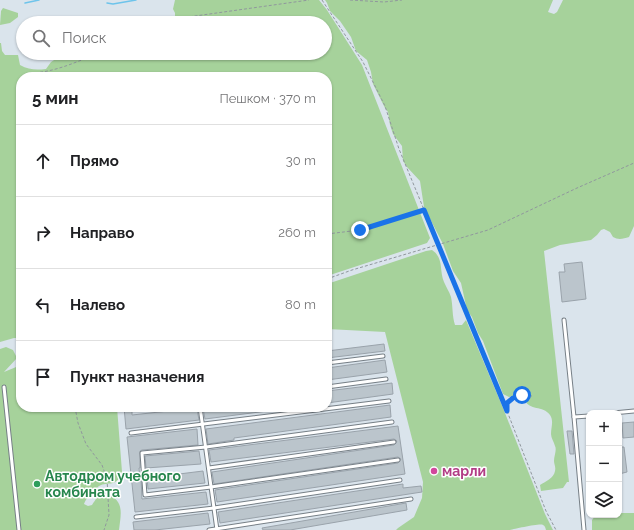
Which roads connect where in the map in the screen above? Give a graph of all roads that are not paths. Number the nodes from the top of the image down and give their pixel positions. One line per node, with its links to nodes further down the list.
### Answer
1 (564, 320): 14 (lane)
2 (383, 356): 3 (lane)
3 (332, 363)
4 (386, 379): 5 (lane)
5 (332, 386)
6 (4, 387): 27 (lane)
7 (390, 401): 8 (lane)
8 (332, 408)
9 (634, 411): 12 (lane)
10 (201, 412): 16 (lane)
11 (300, 412): 16 (lane)
12 (622, 412)
13 (586, 416): 14 (lane)
14 (574, 417): 30 (lane)
15 (392, 422): 19 (lane)
16 (202, 424): 17 (lane); 19 (lane)
17 (131, 433)
18 (394, 442): 21 (lane)
19 (206, 447): 21 (lane); 23 (lane)
20 (398, 460): 23 (lane)
21 (209, 468): 23 (lane)
22 (400, 480): 25 (lane)
23 (211, 487): 25 (lane)
24 (411, 499): 29 (lane)
25 (214, 508): 26 (lane); 29 (lane)
26 (136, 517)
27 (19, 530)
28 (209, 530): 29 (lane)
29 (217, 530)
30 (584, 530)

